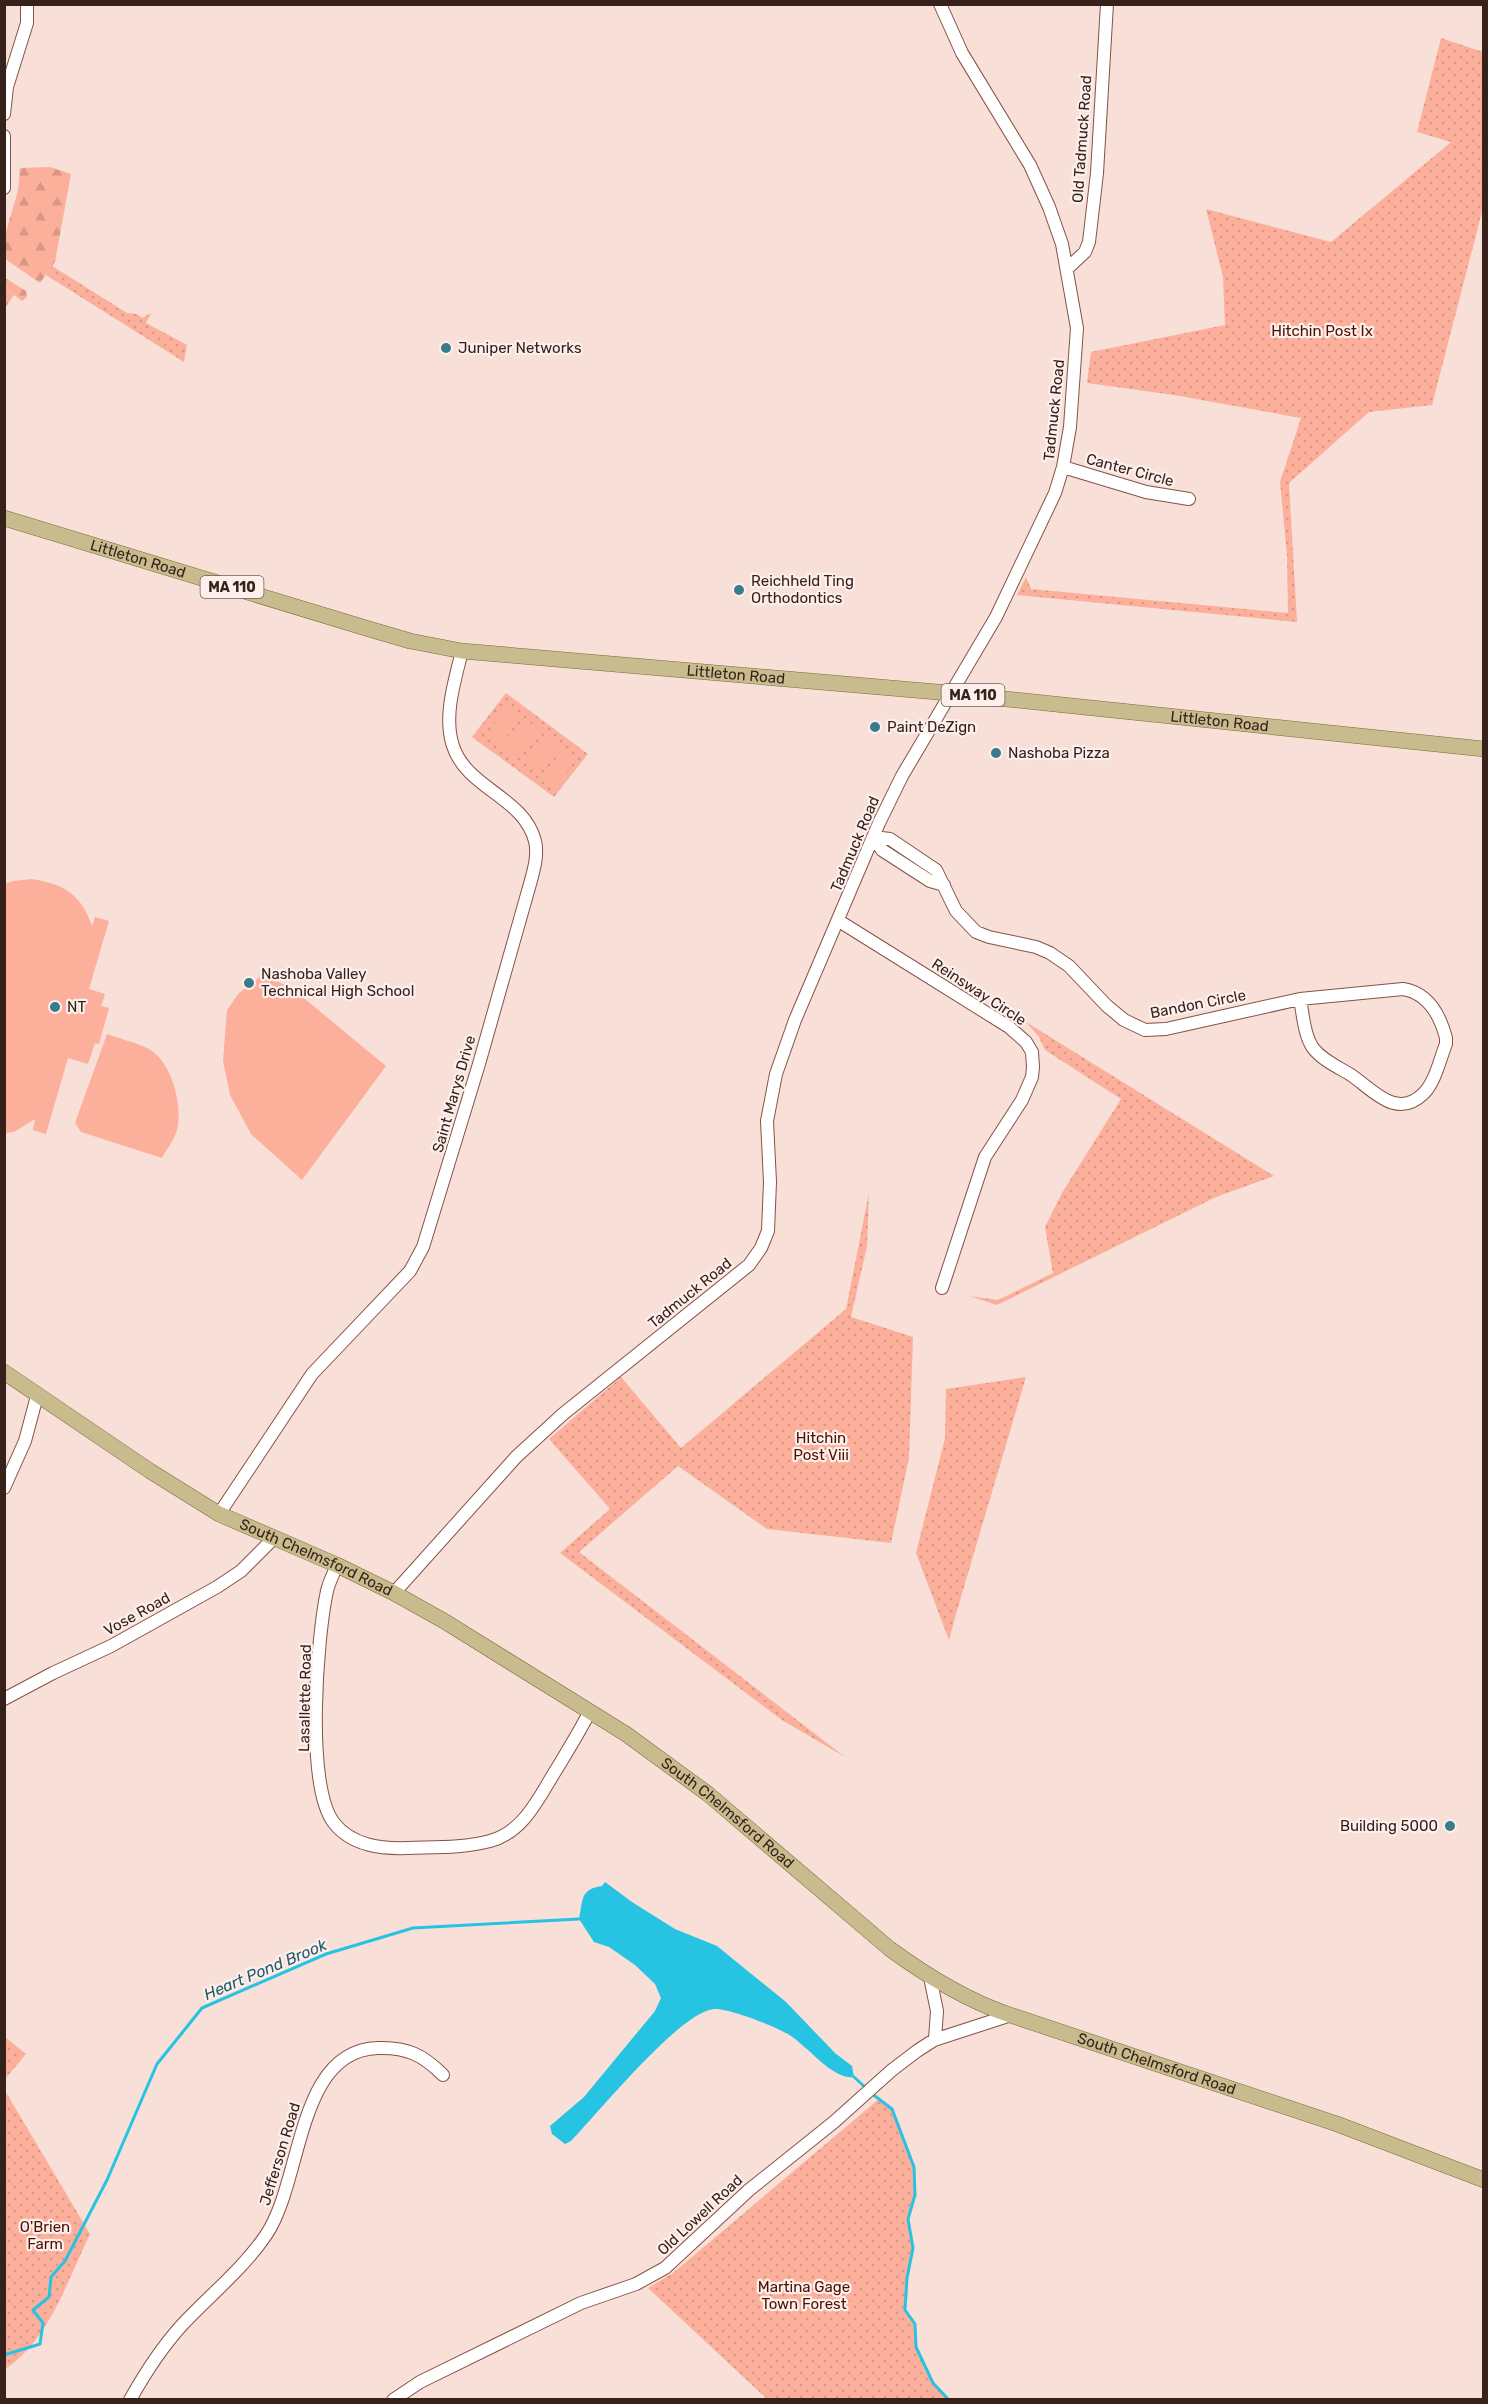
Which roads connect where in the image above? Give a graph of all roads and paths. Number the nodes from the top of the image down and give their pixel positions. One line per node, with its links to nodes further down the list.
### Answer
1 (27, 4): 4 (street)
2 (940, 4): 7 (street, Tadmuck Road)
3 (1107, 4): 7 (street, Old Tadmuck Road)
4 (4, 114)
5 (4, 136): 6 (street)
6 (4, 188)
7 (1068, 268): 8 (street, Tadmuck Road)
8 (1063, 467): 9 (street, Canter Circle); 12 (street, Tadmuck Road)
9 (1189, 499)
10 (4, 518): 11 (main road, Littleton Road / MA 110)
11 (462, 651): 12 (main road, Littleton Road / MA 110); 21 (street, Saint Marys Drive)
12 (949, 693): 13 (main road, Littleton Road / MA 110); 14 (street, Tadmuck Road)
13 (1484, 749)
14 (873, 837): 15 (street, Tadmuck Road); 16 (street, Bandon Circle)
15 (839, 921): 17 (street, Reinsway Circle); 24 (street, Tadmuck Road)
16 (1300, 999): 16 (street, Bandon Circle)
17 (942, 1288)
18 (4, 1372): 19 (main road, South Chelmsford Road)
19 (38, 1396): 20 (street); 21 (main road, South Chelmsford Road)
20 (4, 1488)
21 (219, 1514): 22 (main road, South Chelmsford Road)
22 (274, 1538): 23 (main road, South Chelmsford Road); 25 (street, Vose Road)
23 (337, 1565): 24 (main road, South Chelmsford Road); 26 (street, Lasallette Road)
24 (394, 1593): 26 (main road, South Chelmsford Road)
25 (4, 1700)
26 (590, 1711): 27 (main road, South Chelmsford Road)
27 (930, 1977): 28 (main road, South Chelmsford Road); 29 (street)
28 (1011, 2015): 29 (street, Old Lowell Road); 31 (main road, South Chelmsford Road)
29 (935, 2039): 33 (street, Old Lowell Road)
30 (443, 2075): 32 (street, Jefferson Road)
31 (1484, 2180)
32 (130, 2400)
33 (393, 2400)

